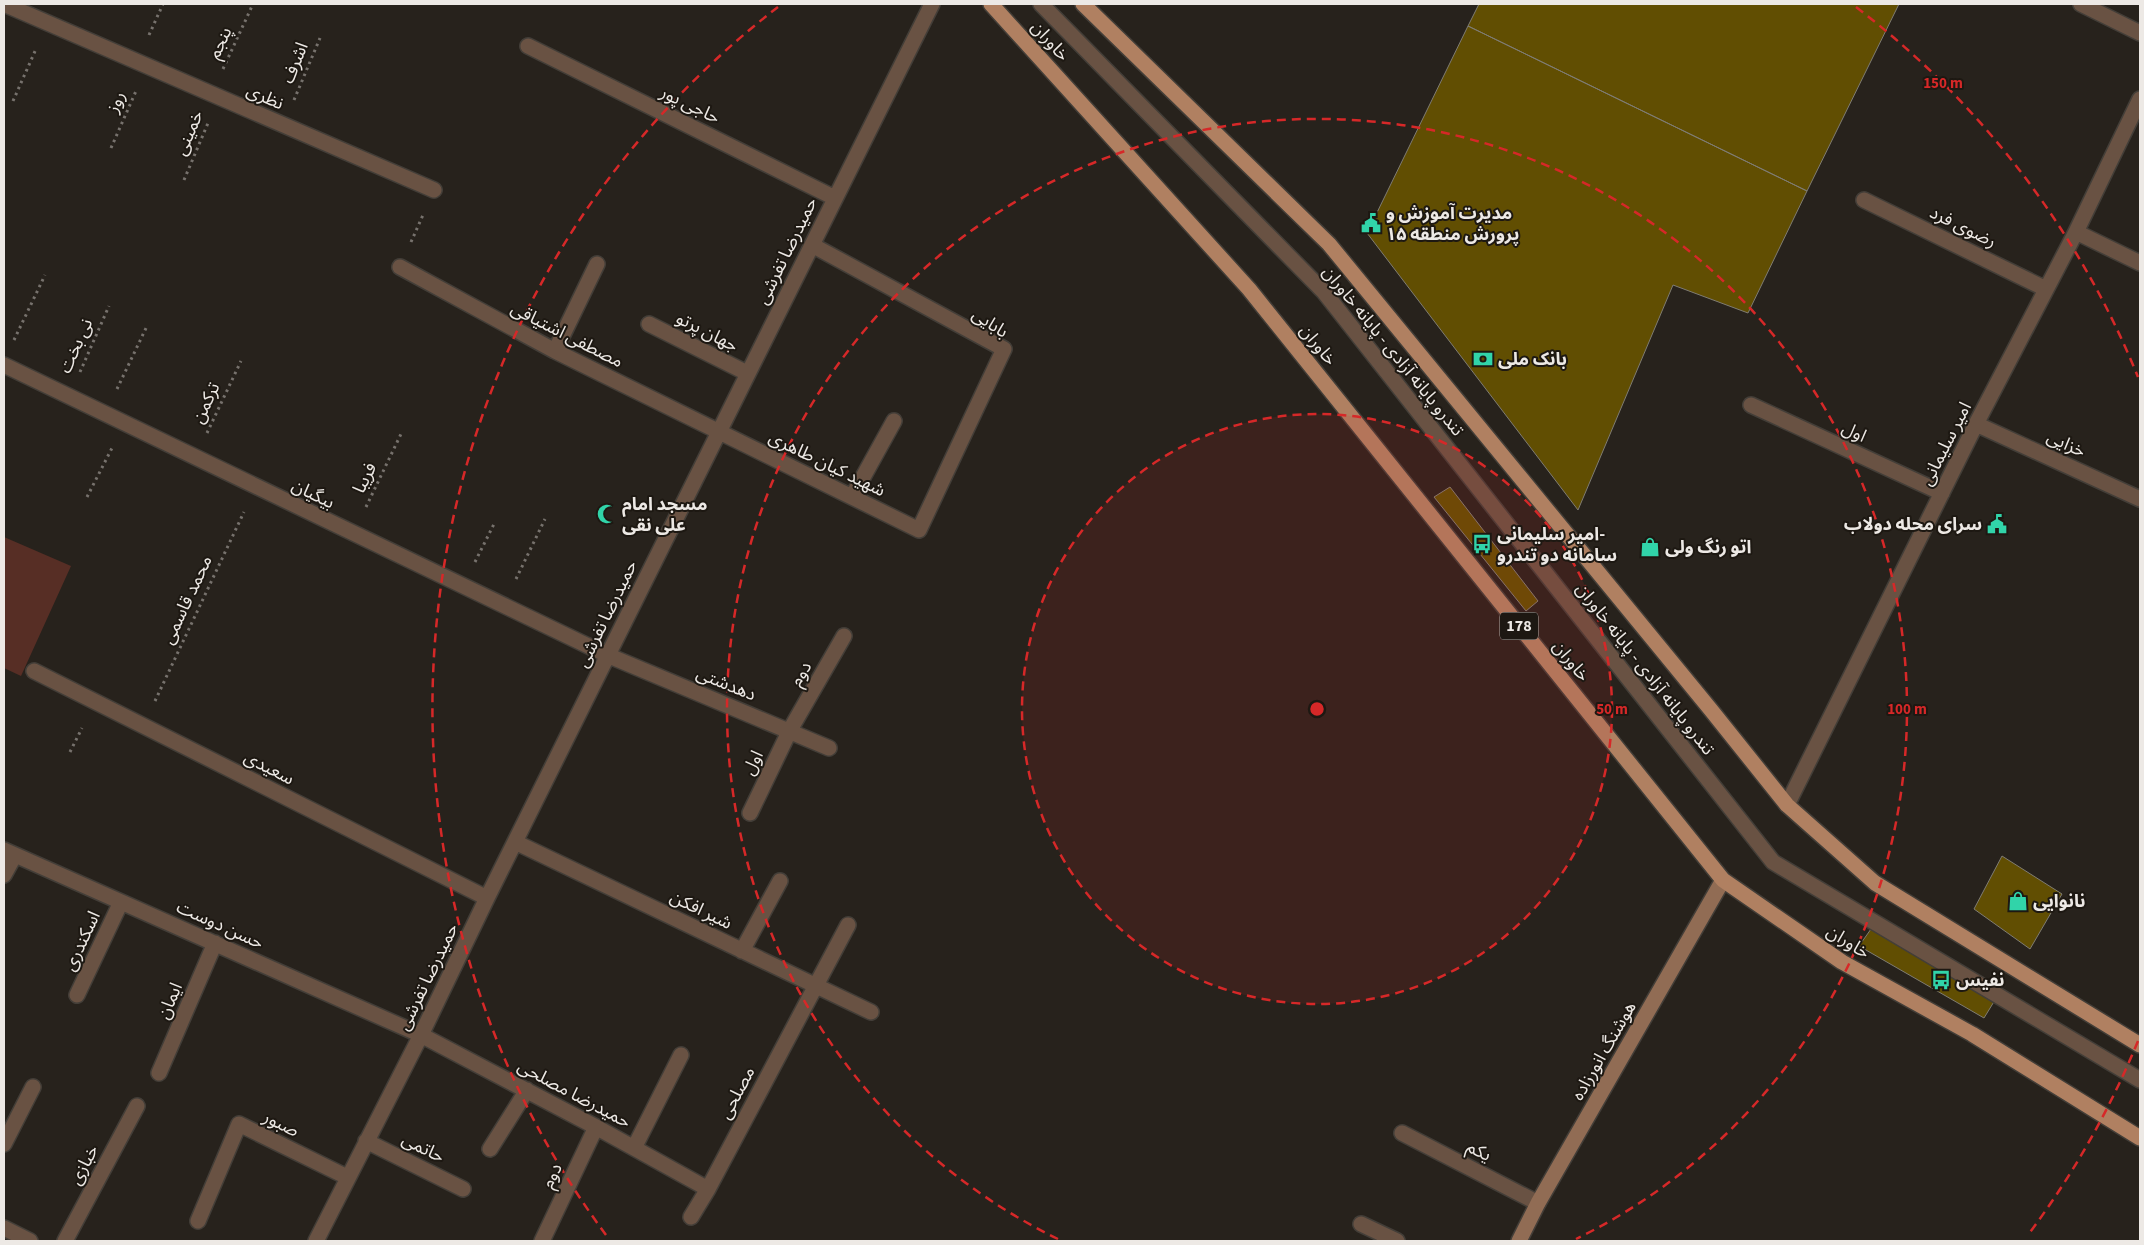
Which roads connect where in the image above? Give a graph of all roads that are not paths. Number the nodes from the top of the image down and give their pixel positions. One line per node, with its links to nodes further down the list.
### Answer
1 (4, 4): 10 (street, نظری)
2 (932, 4): 11 (street, حمیدرضا تفرشی)
3 (991, 4): 41 (main road, خاوران / 178)
4 (1041, 4): 55 (street, تندرو پایانه آزادی - پایانه خاوران)
5 (1083, 4): 36 (main road)
6 (2081, 4): 7 (street)
7 (2140, 33)
8 (528, 46): 11 (street, حاجی پور)
9 (2140, 99): 13 (street, امیر سلیمانی)
10 (434, 190)
11 (835, 198): 14 (street, حمیدرضا تفرشی)
12 (1864, 200): 18 (street, رضوی فرد)
13 (2076, 232): 15 (street); 18 (street, امیر سلیمانی)
14 (812, 245): 22 (street, حمیدرضا تفرشی); 30 (street, بابایی)
15 (2140, 263)
16 (597, 264): 20 (street)
17 (400, 267): 20 (street, مصطفی اشتیاقی)
18 (2046, 288): 25 (street, امیر سلیمانی)
19 (649, 324): 22 (street, جهان پرتو)
20 (555, 351): 26 (street, مصطفی اشتیاقی)
21 (4, 365): 32 (street, بیگیان)
22 (747, 374): 26 (street, حمیدرضا تفرشی)
23 (1751, 405): 27 (street, اول)
24 (894, 421): 28 (street)
25 (1976, 424): 27 (street, امیر سلیمانی); 29 (street, خزایی)
26 (719, 432): 28 (street, شهید کیان طاهری); 32 (street, حمیدرضا تفرشی)
27 (1942, 493): 36 (street, امیر سلیمانی)
28 (852, 497): 30 (street, شهید کیان طاهری)
29 (2140, 499)
30 (919, 530)
31 (844, 636): 34 (street, دوم)
32 (607, 655): 34 (street, دهدشتی); 38 (street, حمیدرضا تفرشی)
33 (34, 671): 43 (street, سعیدی)
34 (790, 730): 35 (street, دهدشتی); 37 (street, اول)
35 (829, 748)
36 (1786, 806): 52 (main road)
37 (750, 813)
38 (515, 842): 43 (street, حمیدرضا تفرشی); 47 (street, شیر افکن)
39 (9, 852): 40 (street); 44 (street, حسن دوست)
40 (4, 875)
41 (1723, 880): 61 (main road, خاوران / 178); 69 (main road, هوشنگ انورزاده)
42 (780, 881): 47 (street)
43 (486, 898): 51 (street, حمیدرضا تفرشی)
44 (121, 902): 46 (street, حسن دوست); 49 (street, اسکندری)
45 (848, 925): 48 (street)
46 (215, 943): 51 (street, حسن دوست); 54 (street, ایمان)
47 (742, 951): 48 (street, شیر افکن)
48 (816, 986): 50 (street, شیر افکن); 68 (street, مصلحی)
49 (77, 995)
50 (871, 1012)
51 (421, 1035): 57 (street, حمیدرضا مصلحی); 62 (street, حمیدرضا تفرشی)
52 (2140, 1045)
53 (681, 1055): 64 (street)
54 (159, 1073)
55 (2140, 1080)
56 (34, 1088): 63 (street)
57 (527, 1090): 59 (street, حمیدرضا مصلحی); 65 (street)
58 (137, 1106): 75 (street, خبازی)
59 (596, 1127): 64 (street, حمیدرضا مصلحی); 77 (street, دوم)
60 (1402, 1133): 69 (street, یکم)
61 (2140, 1138)
62 (366, 1141): 66 (street, حمیدرضا تفرشی); 67 (street, حاتمی)
63 (4, 1144)
64 (634, 1148): 68 (street, حمیدرضا مصلحی)
65 (490, 1149)
66 (347, 1177): 71 (street, صبور); 76 (street, حمیدرضا تفرشی)
67 (463, 1189)
68 (708, 1189): 70 (street, مصلحی)
69 (1538, 1203): 79 (main road, هوشنگ انورزاده)
70 (691, 1217)
71 (198, 1222)
72 (1361, 1224): 78 (street)
73 (4, 1228): 74 (street)
74 (30, 1241)
75 (65, 1241)
76 (316, 1241)
77 (542, 1241)
78 (1397, 1241)
79 (1519, 1241)

